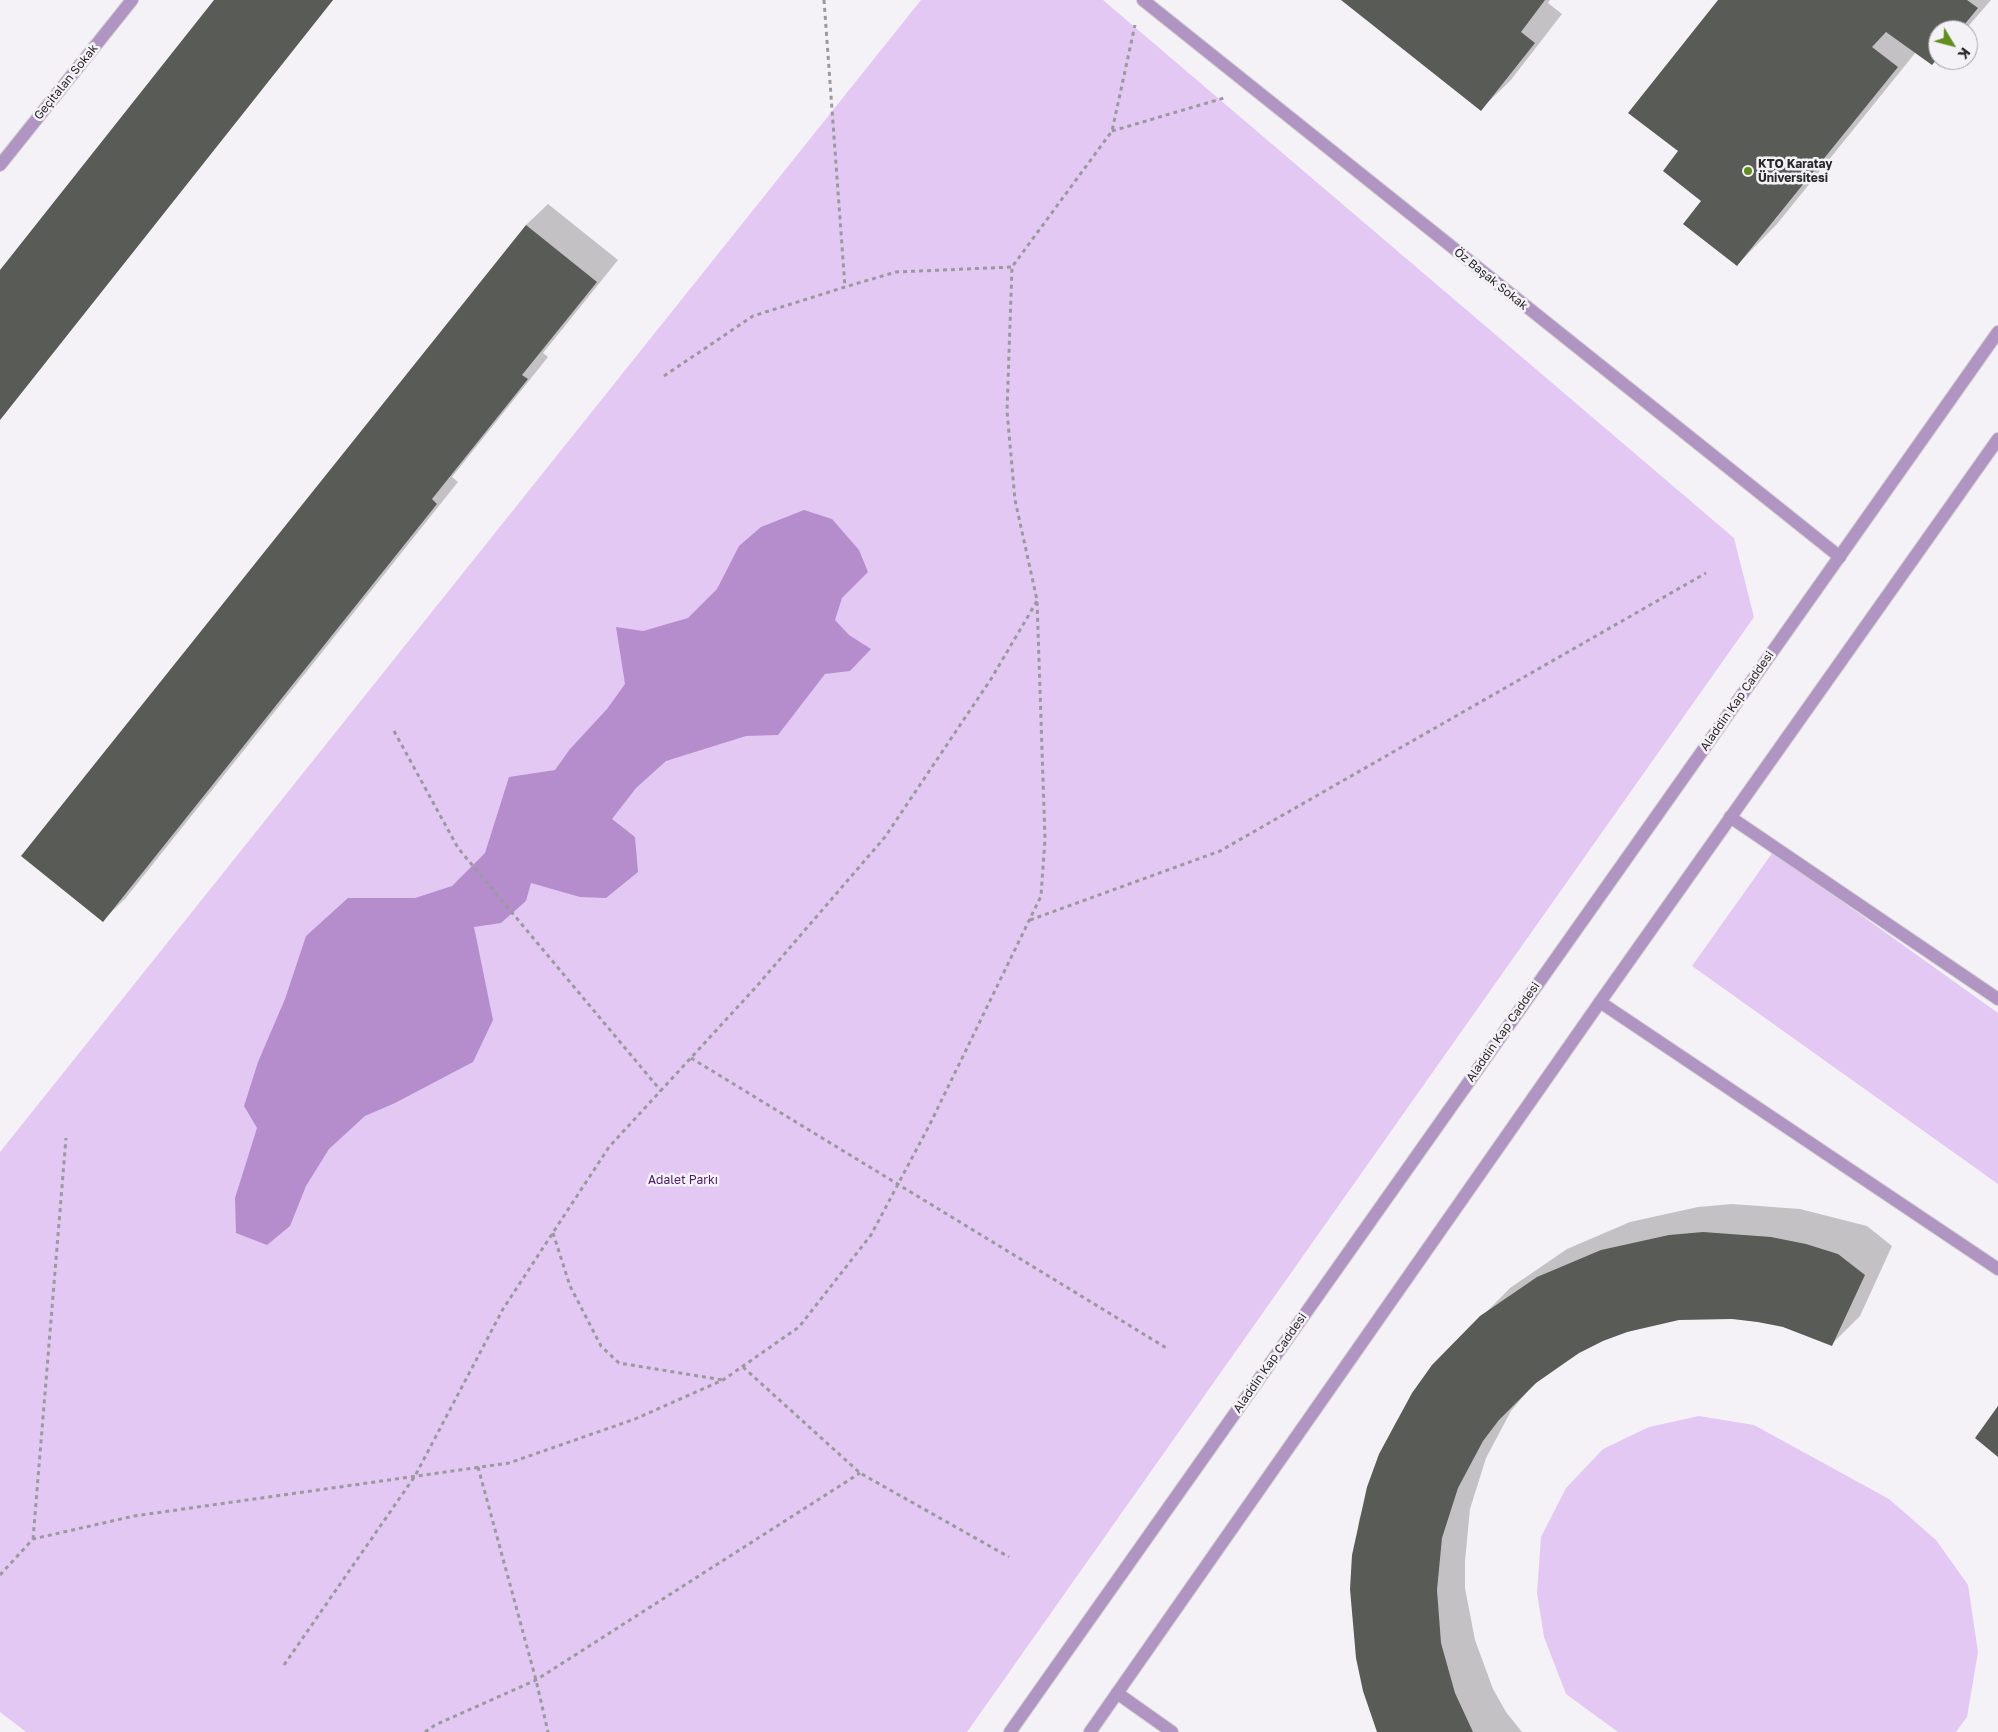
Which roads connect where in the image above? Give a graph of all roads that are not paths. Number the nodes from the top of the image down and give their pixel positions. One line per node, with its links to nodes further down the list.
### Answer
1 (132, 0): 3 (street, Geçitalan Sokak)
2 (1143, 0): 6 (street, Öz Başak Sokak)
3 (0, 165)
4 (1998, 332): 6 (street, Aladdin Kap Caddesi)
5 (1998, 439): 7 (street)
6 (1840, 557): 12 (street, Aladdin Kap Caddesi)
7 (1730, 817): 8 (street); 9 (street)
8 (1998, 999)
9 (1600, 1002): 10 (street); 11 (street)
10 (1998, 1269)
11 (1117, 1693): 13 (street); 14 (street)
12 (1010, 1732)
13 (1090, 1732)
14 (1172, 1732)

